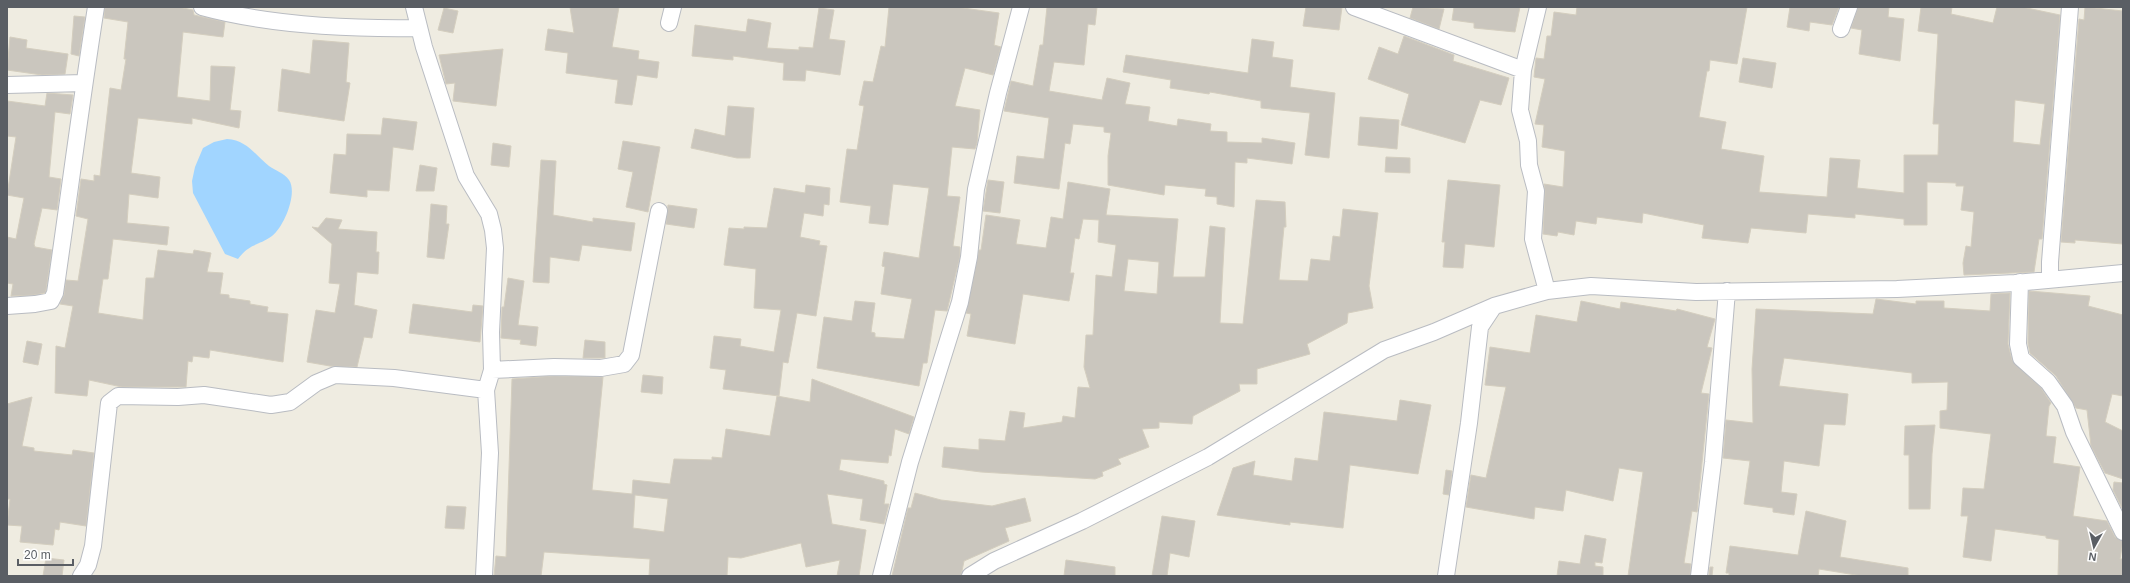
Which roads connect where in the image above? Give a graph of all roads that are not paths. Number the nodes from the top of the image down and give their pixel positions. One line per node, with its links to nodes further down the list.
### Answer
1 (96, 7): 14 (street)
2 (414, 7): 11 (street)
3 (673, 7): 10 (street)
4 (1021, 7): 29 (street)
5 (1354, 7): 13 (street)
6 (1538, 7): 13 (street)
7 (1849, 7): 12 (street)
8 (2070, 7): 18 (street)
9 (209, 8): 11 (street)
10 (669, 23)
11 (419, 28): 24 (street)
12 (1841, 29)
13 (1523, 70): 20 (street)
14 (84, 83): 15 (street); 22 (street)
15 (7, 85)
16 (659, 211): 24 (street)
17 (2123, 273): 18 (street)
18 (2050, 280): 19 (street)
19 (2020, 282): 21 (street); 26 (street)
20 (1548, 290): 21 (street); 23 (street)
21 (1727, 291): 32 (street)
22 (7, 306)
23 (1494, 306): 30 (street); 31 (street)
24 (492, 370): 25 (street)
25 (486, 390): 27 (street); 28 (street)
26 (2123, 532)
27 (81, 576)
28 (484, 576)
29 (881, 576)
30 (970, 576)
31 (1446, 576)
32 (1699, 576)

